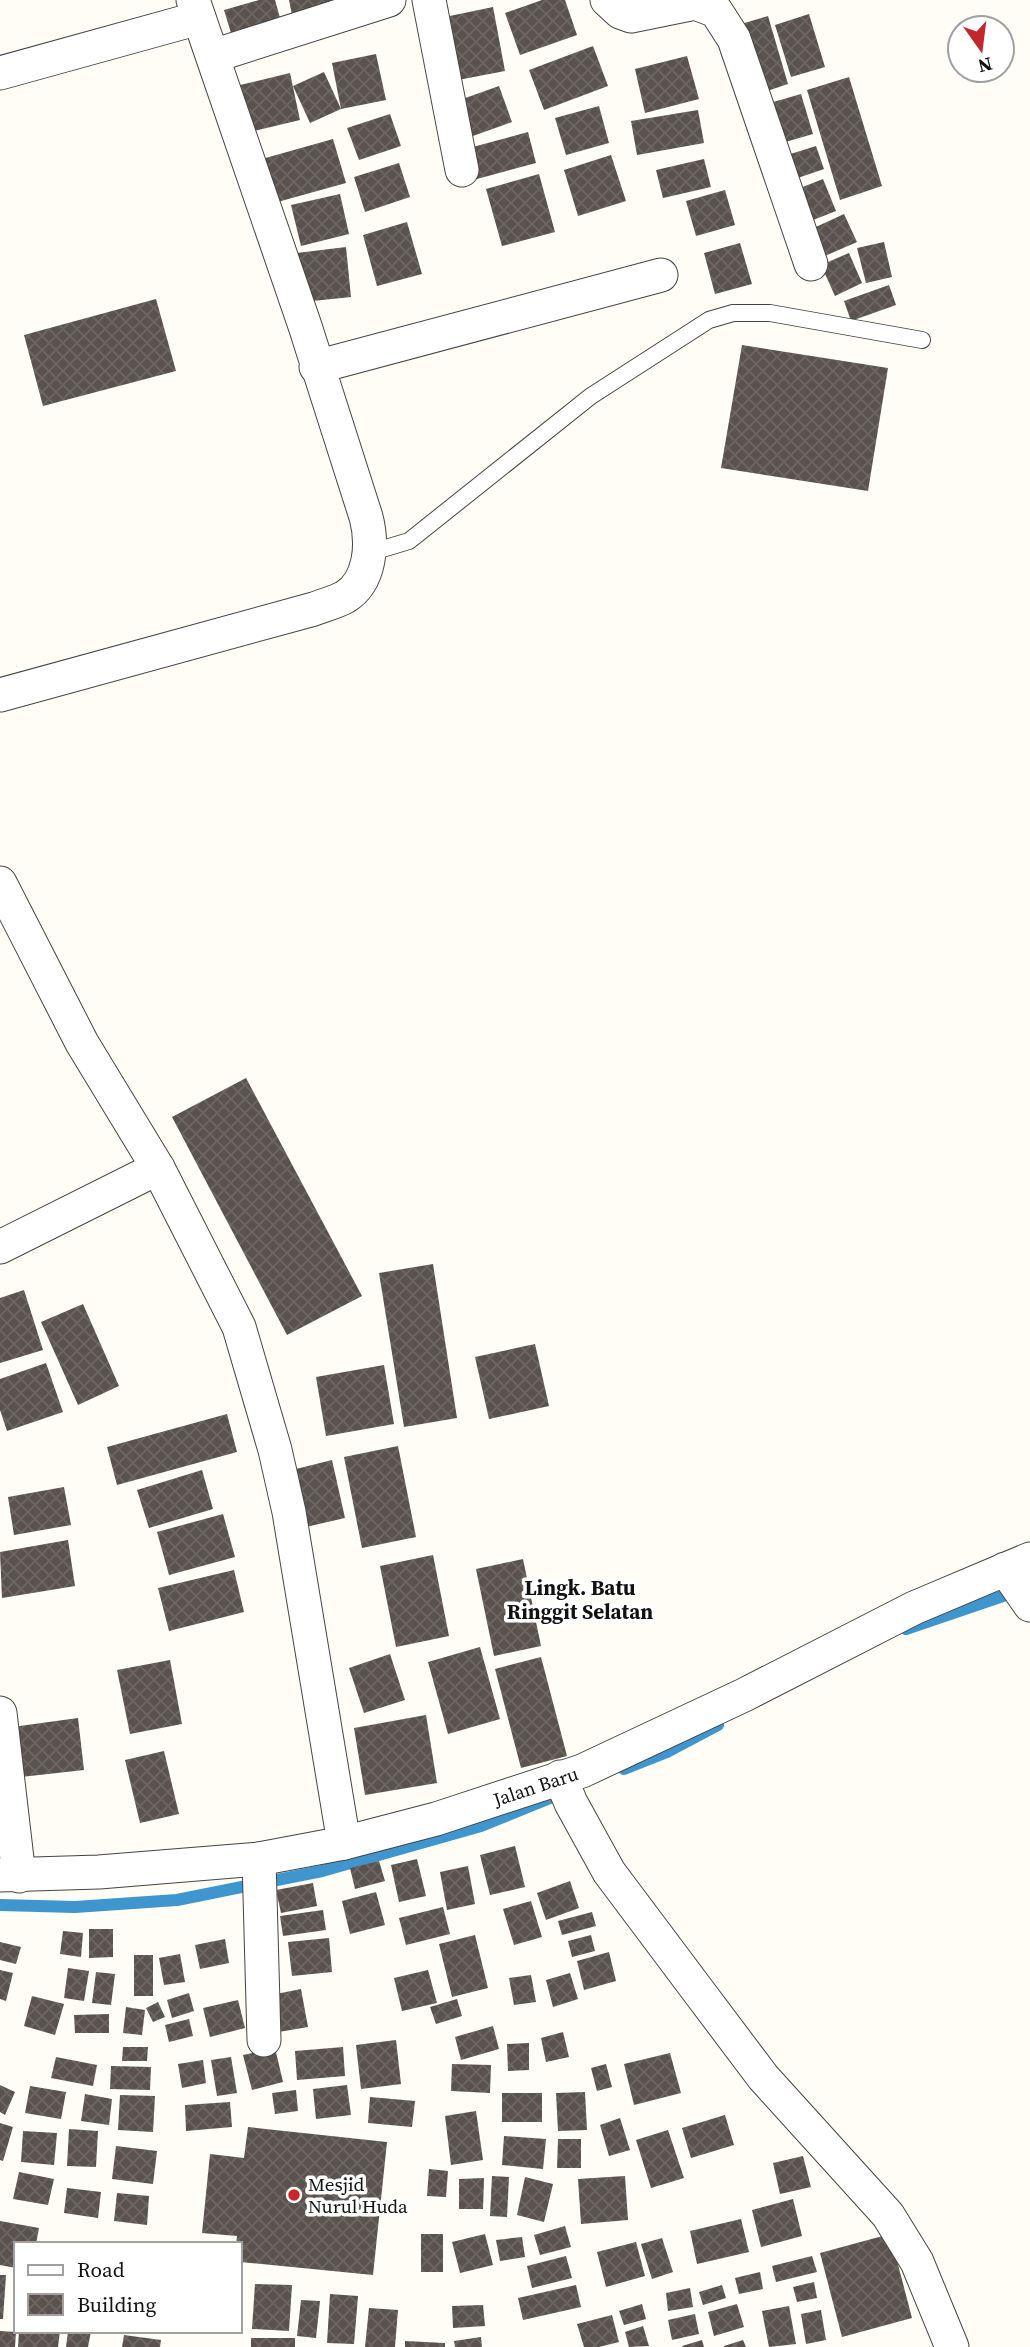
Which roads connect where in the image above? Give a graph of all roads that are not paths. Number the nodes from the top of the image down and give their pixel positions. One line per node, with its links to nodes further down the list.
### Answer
1 (389, 0): 5 (street)
2 (429, 0): 7 (street)
3 (607, 0): 8 (street)
4 (196, 9): 5 (street); 6 (street)
5 (213, 56): 11 (street)
6 (0, 73)
7 (463, 170)
8 (811, 264)
9 (661, 275): 11 (street)
10 (922, 340): 12 (lane)
11 (316, 367): 12 (street)
12 (369, 553): 13 (street)
13 (0, 695)
14 (0, 883): 15 (street)
15 (158, 1168): 16 (street); 20 (street)
16 (0, 1247)
17 (1020, 1579): 19 (street, Jalan Baru)
18 (0, 1713): 21 (street)
19 (565, 1789): 20 (street, Jalan Baru); 24 (street)
20 (344, 1843): 22 (street, Jalan Baru)
21 (9, 1875): 22 (street, Jalan Baru)
22 (260, 1875): 23 (street)
23 (264, 2040)
24 (952, 2347)

